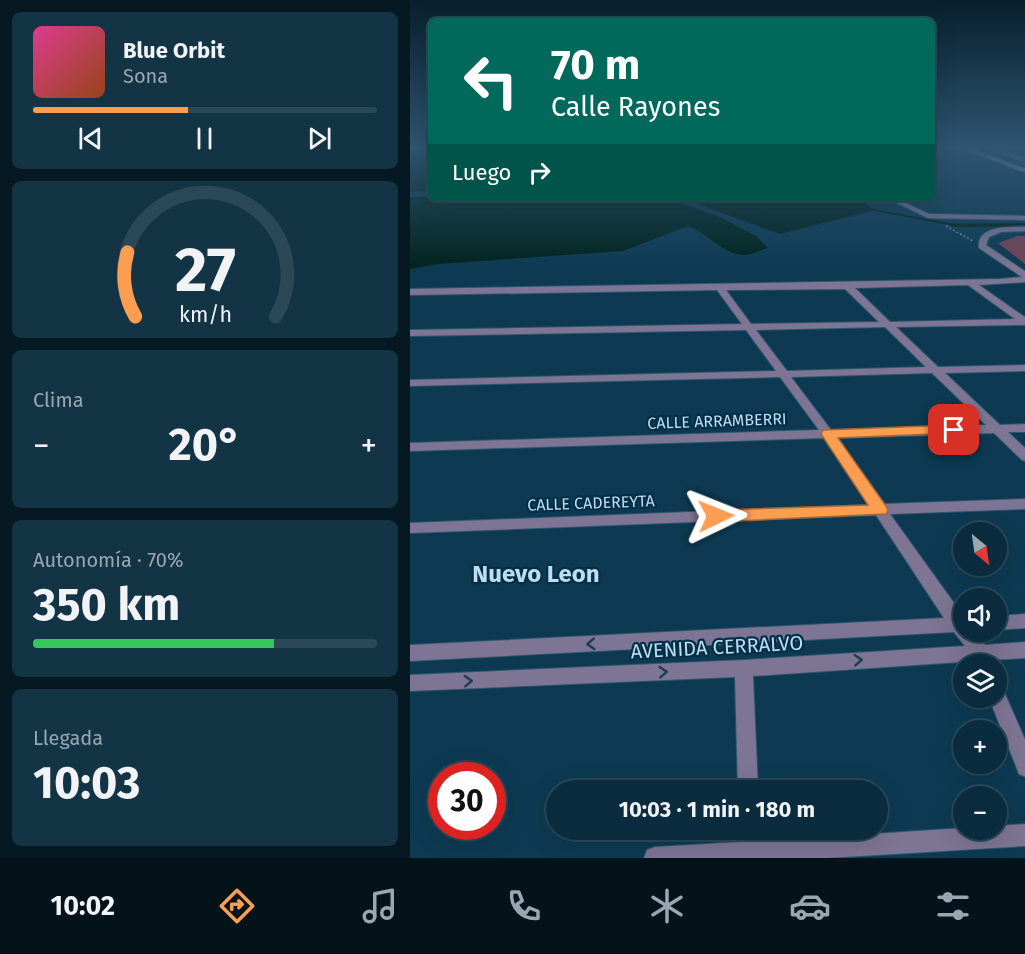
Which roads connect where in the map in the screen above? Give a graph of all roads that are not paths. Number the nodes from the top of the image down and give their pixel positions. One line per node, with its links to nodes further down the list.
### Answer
1 (896, 201): 2 (street)
2 (1025, 218)
3 (1025, 229): 4 (street)
4 (1025, 278): 5 (street)
5 (970, 283): 6 (street); 9 (street)
6 (847, 286): 7 (street); 10 (street)
7 (719, 287): 8 (street); 11 (street)
8 (410, 292)
9 (1025, 322): 10 (street)
10 (887, 324): 11 (street); 14 (street)
11 (751, 327): 12 (street); 15 (street)
12 (410, 333)
13 (1025, 368): 14 (street)
14 (934, 369): 15 (street); 17 (street)
15 (784, 374): 16 (street); 19 (street)
16 (410, 383)
17 (996, 428): 18 (street, CALLE ARRAMBERRI); 19 (street, CALLE ARRAMBERRI); 21 (street)
18 (1025, 428)
19 (828, 434): 20 (street, CALLE ARRAMBERRI); 23 (street)
20 (410, 447)
21 (1025, 457)
22 (1025, 504): 23 (street, CALLE CADEREYTA)
23 (880, 510): 24 (street, CALLE CADEREYTA); 25 (street)
24 (410, 528)
25 (953, 614)
26 (1025, 621): 27 (street)
27 (1007, 622)
28 (953, 625): 30 (street, AVENIDA CERRALVO, one-way to 30)
29 (1025, 650): 31 (street, AVENIDA CERRALVO)
30 (410, 653)
31 (1004, 654)
32 (953, 659): 33 (street, AVENIDA CERRALVO, one-way to 32)
33 (744, 668): 34 (street, AVENIDA CERRALVO, one-way to 33); 37 (street)
34 (410, 683)
35 (1002, 708): 36 (street)
36 (1025, 767)
37 (748, 780)
38 (1025, 835): 40 (street)
39 (750, 840): 40 (street)
40 (751, 855): 41 (street)
41 (655, 858)

